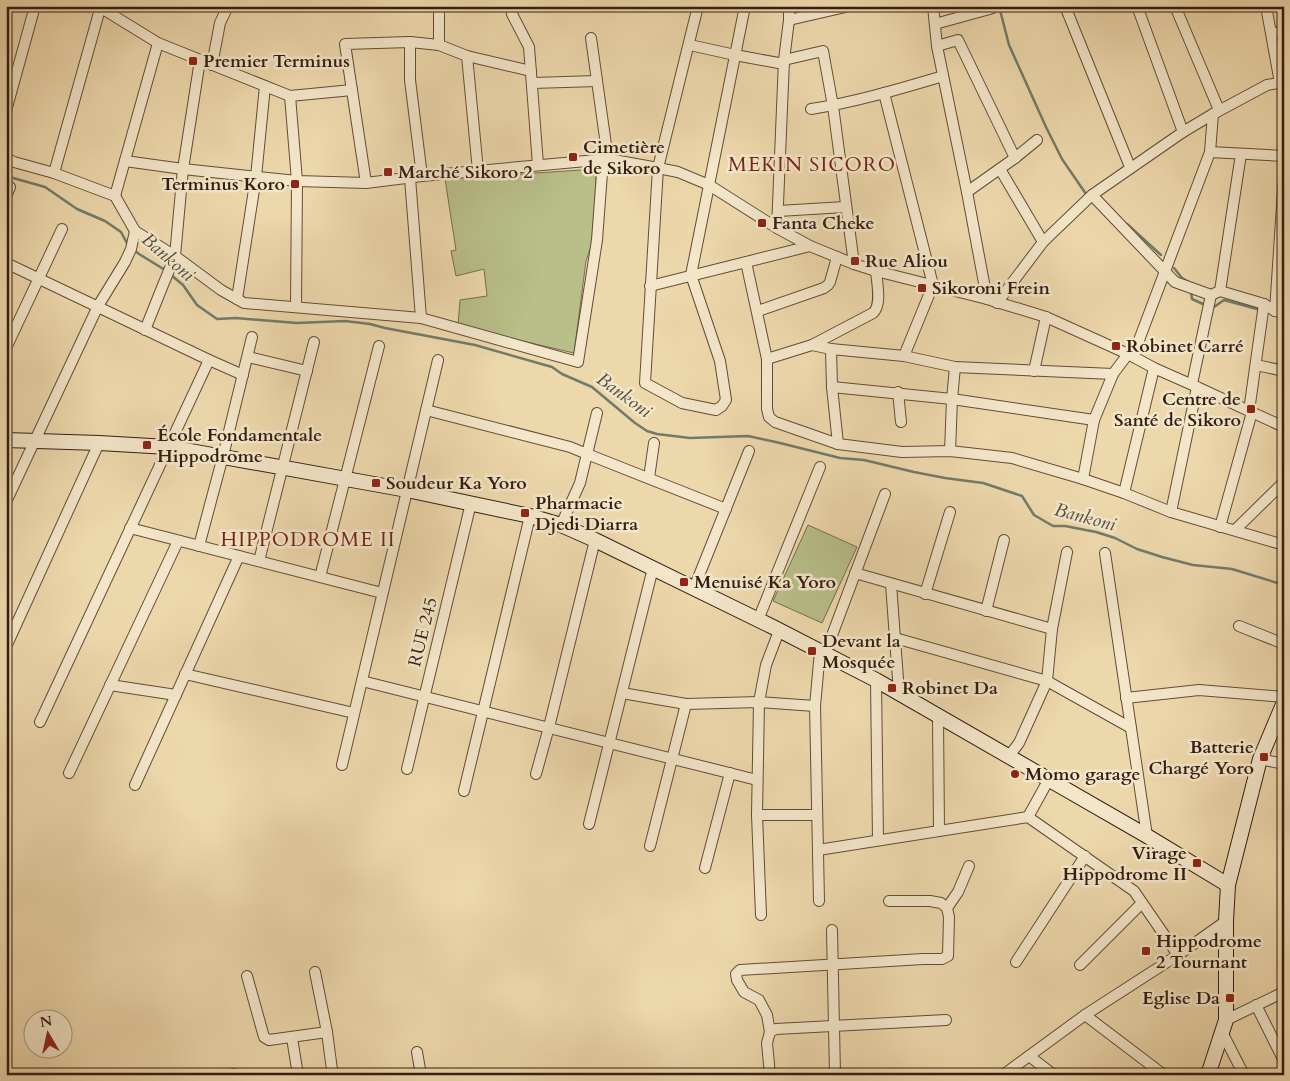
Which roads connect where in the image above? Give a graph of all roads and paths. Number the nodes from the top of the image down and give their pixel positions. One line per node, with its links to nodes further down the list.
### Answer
1 (35, 6): 42 (street)
2 (228, 6): 30 (street)
3 (439, 6): 23 (street)
4 (511, 6): 31 (street)
5 (698, 6): 24 (street)
6 (745, 6): 26 (street)
7 (788, 6): 16 (street)
8 (850, 6): 16 (street)
9 (933, 6): 17 (street)
10 (1065, 6): 54 (street)
11 (1137, 6): 44 (street)
12 (1175, 6): 43 (street)
13 (1266, 6): 19 (street)
14 (99, 7): 22 (street); 59 (street)
15 (993, 8): 17 (street)
16 (789, 20): 29 (street)
17 (935, 24): 25 (street)
18 (1284, 32): 19 (street)
19 (1272, 33): 34 (street)
20 (591, 38): 33 (street)
21 (410, 42): 23 (street); 37 (street); 61 (street)
22 (158, 43): 28 (street); 52 (street)
23 (439, 45): 27 (street)
24 (690, 45): 26 (street); 55 (street)
25 (937, 46): 32 (street); 50 (street)
26 (735, 55): 29 (street); 66 (street)
27 (467, 56): 31 (street); 58 (street)
28 (200, 60): 30 (street); 56 (street)
29 (784, 62): 40 (street); 71 (street)
30 (212, 65): 36 (street)
31 (531, 71): 35 (street)
32 (943, 76): 38 (street); 67 (street)
33 (597, 81): 35 (street); 51 (street)
34 (1282, 82): 43 (street)
35 (532, 83): 53 (street)
36 (265, 86): 39 (street); 62 (street)
37 (352, 90): 39 (street); 65 (street)
38 (884, 93): 40 (street); 87 (street)
39 (290, 96): 64 (street)
40 (833, 106): 41 (street); 70 (street)
41 (811, 109)
42 (6, 111)
43 (1216, 112): 44 (street); 46 (street)
44 (1183, 132): 54 (street)
45 (1038, 140): 50 (street)
46 (1210, 152): 47 (street); 83 (street)
47 (1241, 154): 48 (street); 88 (street)
48 (1284, 156)
49 (6, 158): 59 (street)
50 (1016, 158): 57 (street)
51 (605, 160): 53 (street); 55 (street); 97 (street)
52 (125, 161): 56 (street); 69 (street)
53 (538, 165): 58 (street)
54 (1130, 167): 68 (street)
55 (658, 168): 66 (street); 86 (street)
56 (182, 169): 62 (street); 77 (street)
57 (1000, 169): 67 (street); 75 (street)
58 (478, 171): 61 (street)
59 (54, 173): 69 (street)
60 (1284, 175): 95 (street)
61 (422, 176): 63 (street)
62 (256, 177): 64 (street); 89 (street)
63 (410, 178): 65 (street); 97 (street)
64 (297, 181): 65 (street); 93 (street)
65 (366, 183)
66 (709, 185): 72 (street); 84 (street)
67 (968, 192): 90 (street)
68 (1092, 194): 75 (street); 83 (street)
69 (115, 196): 74 (street)
70 (845, 207): 71 (street); 81 (street)
71 (778, 211): 72 (street)
72 (778, 228): 76 (street)
73 (62, 229): 85 (street)
74 (135, 231): 77 (street); 92 (street)
75 (1043, 242): 90 (street)
76 (810, 246): 78 (street); 79 (street)
77 (175, 256): 89 (street); 98 (street)
78 (837, 257): 81 (street); 94 (street)
79 (746, 262): 84 (street); 94 (street)
80 (6, 264): 85 (street)
81 (854, 264): 82 (street)
82 (876, 271): 87 (street); 101 (street)
83 (1166, 271): 88 (street); 105 (street)
84 (691, 275): 86 (street); 86 (street)
85 (39, 279): 92 (street); 103 (street)
86 (650, 286)
87 (933, 286): 90 (street); 106 (street)
88 (1216, 293): 91 (street); 119 (street)
89 (237, 299): 93 (street)
90 (992, 301): 96 (street)
91 (1264, 304): 95 (street); 111 (street)
92 (98, 306): 98 (street); 130 (street)
93 (296, 307): 97 (street)
94 (758, 311): 108 (street)
95 (1280, 312)
96 (1046, 317): 105 (street); 115 (street)
97 (421, 318)
98 (145, 330): 109 (street)
99 (252, 336): 107 (street)
100 (314, 342): 114 (street)
101 (812, 345): 104 (street); 108 (street)
102 (379, 346): 141 (street)
103 (6, 348)
104 (832, 349): 106 (street); 120 (street)
105 (1131, 355): 113 (street); 117 (street)
106 (904, 356): 112 (street)
107 (248, 357): 114 (street); 118 (street)
108 (767, 359): 133 (street)
109 (209, 360): 118 (street); 134 (street)
110 (438, 360): 123 (street)
111 (1256, 365): 116 (street); 124 (street)
112 (955, 367): 115 (street); 122 (street)
113 (1154, 368): 119 (street); 146 (street)
114 (307, 371): 139 (street)
115 (1034, 371): 117 (street)
116 (1284, 371)
117 (1113, 374): 126 (street)
118 (243, 375): 138 (street)
119 (1194, 385): 124 (street); 152 (street)
120 (832, 387): 121 (street); 133 (street)
121 (898, 392): 122 (street); 127 (street)
122 (952, 399): 126 (street); 136 (street)
123 (426, 410): 137 (street); 145 (street)
124 (1250, 412): 128 (street); 155 (street)
125 (597, 413): 137 (street)
126 (1094, 420): 143 (street)
127 (901, 422)
128 (1284, 427)
129 (6, 440): 130 (street)
130 (35, 440): 131 (street); 148 (street)
131 (99, 442): 134 (street); 181 (street)
132 (654, 443): 142 (street)
133 (838, 444): 136 (street)
134 (168, 447): 138 (street); 156 (street)
135 (748, 451): 150 (street)
136 (950, 451): 143 (street)
137 (587, 454): 142 (street); 154 (street)
138 (223, 456): 139 (street); 162 (street)
139 (282, 467): 141 (street); 166 (street)
140 (820, 467): 175 (street)
141 (345, 478): 145 (street); 169 (street)
142 (649, 478): 150 (street)
143 (1083, 479): 146 (street)
144 (1284, 482): 157 (street)
145 (407, 490): 149 (street); 172 (street)
146 (1124, 493): 152 (street)
147 (885, 494): 168 (street)
148 (6, 502)
149 (471, 503): 153 (street); 191 (street, RUE 245)
150 (726, 509): 171 (street)
151 (950, 512): 173 (street)
152 (1171, 512): 155 (street)
153 (530, 516): 154 (street); 198 (street)
154 (561, 525): 158 (street)
155 (1220, 527): 157 (street)
156 (130, 528): 160 (street); 201 (street)
157 (1235, 530): 161 (street)
158 (595, 540): 167 (street); 202 (street)
159 (1004, 540): 174 (street)
160 (178, 541): 162 (street); 187 (street)
161 (1284, 545)
162 (199, 546): 165 (street)
163 (1067, 552): 177 (street)
164 (1105, 553): 193 (street)
165 (239, 556): 166 (street); 183 (street)
166 (259, 561): 169 (street)
167 (653, 568): 171 (street); 188 (street)
168 (855, 573): 170 (street); 182 (street)
169 (320, 577): 172 (street)
170 (891, 584): 173 (street); 179 (street)
171 (694, 588): 175 (street)
172 (382, 593): 185 (street)
173 (925, 594): 174 (street)
174 (986, 611): 177 (street)
175 (758, 620): 178 (street)
176 (1239, 626): 180 (street)
177 (1052, 629): 186 (street)
178 (779, 631): 182 (street); 194 (street)
179 (895, 638): 186 (street); 189 (street)
180 (1284, 644)
181 (6, 647)
182 (822, 653): 184 (street); 197 (street)
183 (185, 674): 190 (street); 199 (street)
184 (876, 680): 189 (street); 224 (street)
185 (362, 681): 191 (street); 199 (street)
186 (1047, 681): 203 (street); 205 (street)
187 (110, 685): 190 (street); 211 (street)
188 (622, 693): 196 (street); 204 (street)
189 (899, 693): 200 (street)
190 (176, 695): 216 (street)
191 (424, 696): 198 (street); 210 (street, RUE 245)
192 (1284, 697): 193 (street)
193 (1126, 698): 203 (street)
194 (759, 702): 196 (street); 197 (street); 215 (street)
195 (1284, 702): 207 (street)
196 (686, 704): 206 (street)
197 (815, 706): 219 (street)
198 (483, 711): 202 (street); 217 (street)
199 (354, 713): 209 (street)
200 (938, 716): 205 (street); 222 (street)
201 (40, 722)
202 (549, 728): 204 (street); 213 (street)
203 (1131, 728): 223 (street)
204 (610, 743): 206 (street); 221 (street)
205 (1010, 756): 214 (street)
206 (672, 758): 212 (street); 225 (street)
207 (1260, 759): 208 (street); 230 (street)
208 (1284, 764)
209 (342, 765)
210 (407, 769)
211 (69, 773)
212 (730, 773): 215 (street); 229 (street)
213 (536, 774)
214 (1049, 779): 220 (street); 223 (street)
215 (758, 780): 218 (street)
216 (135, 785)
217 (464, 791)
218 (757, 815): 219 (street); 235 (street)
219 (817, 815): 226 (street)
220 (1028, 817): 222 (street); 227 (street)
221 (590, 824)
222 (938, 831): 224 (street)
223 (1147, 836): 230 (street)
224 (878, 840): 226 (street)
225 (650, 846)
226 (818, 850): 232 (street)
227 (1085, 856): 233 (street); 239 (street)
228 (968, 866): 234 (street)
229 (705, 868)
230 (1228, 885): 236 (street)
231 (889, 901): 234 (street)
232 (819, 902)
233 (1142, 903): 238 (street); 241 (street)
234 (946, 908): 240 (street)
235 (761, 915)
236 (1226, 922): 238 (street); 249 (street)
237 (832, 930): 240 (street)
238 (1178, 955): 246 (street)
239 (1016, 962)
240 (833, 964): 248 (street); 251 (street)
241 (1080, 965)
242 (315, 972): 250 (street)
243 (247, 976): 252 (street)
244 (1284, 992): 245 (street)
245 (1256, 1005): 249 (street); 255 (street)
246 (1086, 1015): 254 (street); 263 (street)
247 (946, 1020): 248 (street)
248 (834, 1026): 251 (street); 260 (street)
249 (1224, 1026): 264 (street); 265 (street)
250 (326, 1032): 252 (street); 257 (street)
251 (770, 1032): 259 (street)
252 (292, 1038): 256 (street)
253 (417, 1052): 258 (street)
254 (1029, 1056): 261 (street); 262 (street)
255 (1284, 1062)
256 (298, 1075)
257 (336, 1075)
258 (421, 1075)
259 (770, 1075)
260 (835, 1075)
261 (1003, 1075)
262 (1054, 1075)
263 (1164, 1075)
264 (1208, 1075)
265 (1244, 1075)

